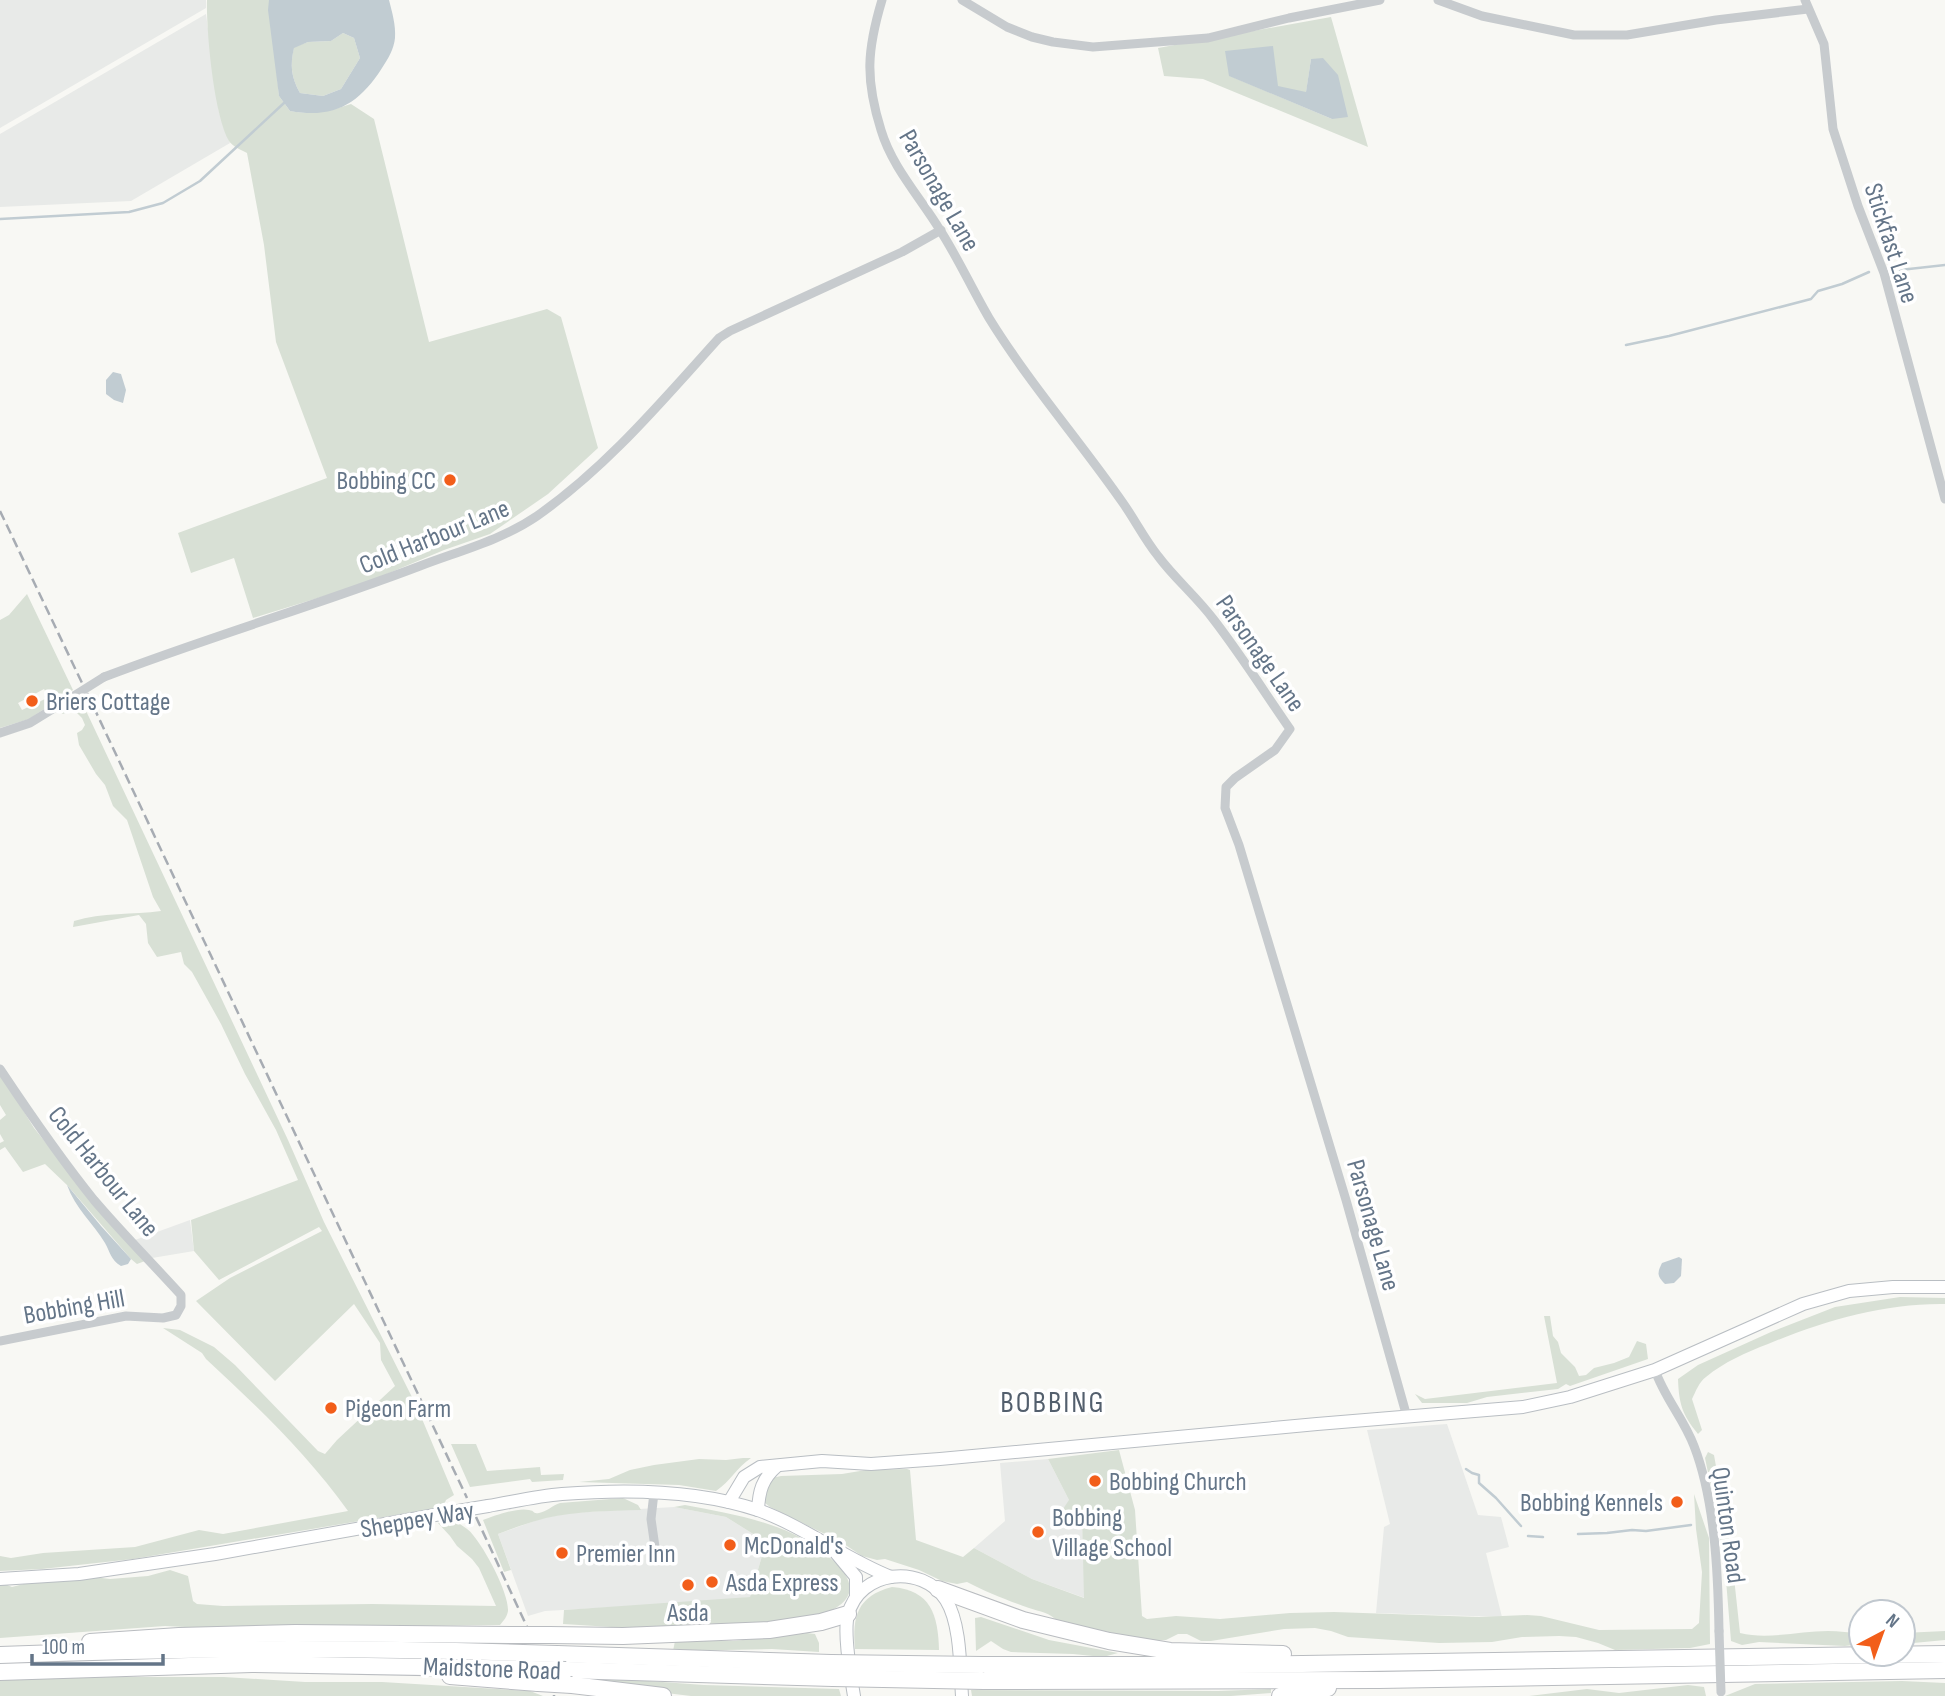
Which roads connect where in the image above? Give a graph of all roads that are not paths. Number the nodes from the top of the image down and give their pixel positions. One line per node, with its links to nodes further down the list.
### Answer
1 (882, 0): 6 (street, Parsonage Lane)
2 (962, 0): 3 (street)
3 (1380, 0)
4 (1438, 0): 5 (street)
5 (1807, 5): 7 (street, Stickfast Lane)
6 (941, 230): 8 (street, Cold Harbour Lane, bridge); 14 (street, Parsonage Lane)
7 (1945, 499)
8 (0, 733)
9 (0, 1069): 11 (street, Cold Harbour Lane)
10 (1945, 1287): 13 (street)
11 (181, 1294): 12 (street, Bobbing Hill)
12 (0, 1341)
13 (1655, 1370): 14 (street); 36 (street, Quinton Road, bridge)
14 (1407, 1417): 15 (street)
15 (776, 1466): 17 (street); 18 (street)
16 (654, 1493): 17 (street, Sheppey Way); 20 (street); 22 (street, Sheppey Way, bridge)
17 (729, 1502): 18 (street, Sheppey Way)
18 (758, 1510): 19 (street, Sheppey Way)
19 (828, 1544): 21 (street, Sheppey Way); 24 (street, Sheppey Way)
20 (655, 1547)
21 (891, 1577): 23 (street, Sheppey Way); 24 (street)
22 (0, 1579)
23 (937, 1590): 29 (highway); 39 (street)
24 (856, 1595): 25 (street)
25 (848, 1614): 26 (highway, bridge); 38 (street)
26 (0, 1647)
27 (1945, 1654): 29 (highway)
28 (0, 1655): 30 (highway, Maidstone Road, bridge)
29 (1386, 1663): 33 (highway)
30 (832, 1670): 33 (highway, Maidstone Road, bridge); 34 (highway, Maidstone Road)
31 (1945, 1670): 35 (highway)
32 (0, 1672): 34 (highway, Maidstone Road, bridge)
33 (983, 1673): 35 (highway)
34 (569, 1677): 37 (highway)
35 (1379, 1680): 40 (highway)
36 (1721, 1694)
37 (663, 1696)
38 (855, 1696)
39 (962, 1696)
40 (1280, 1696)

